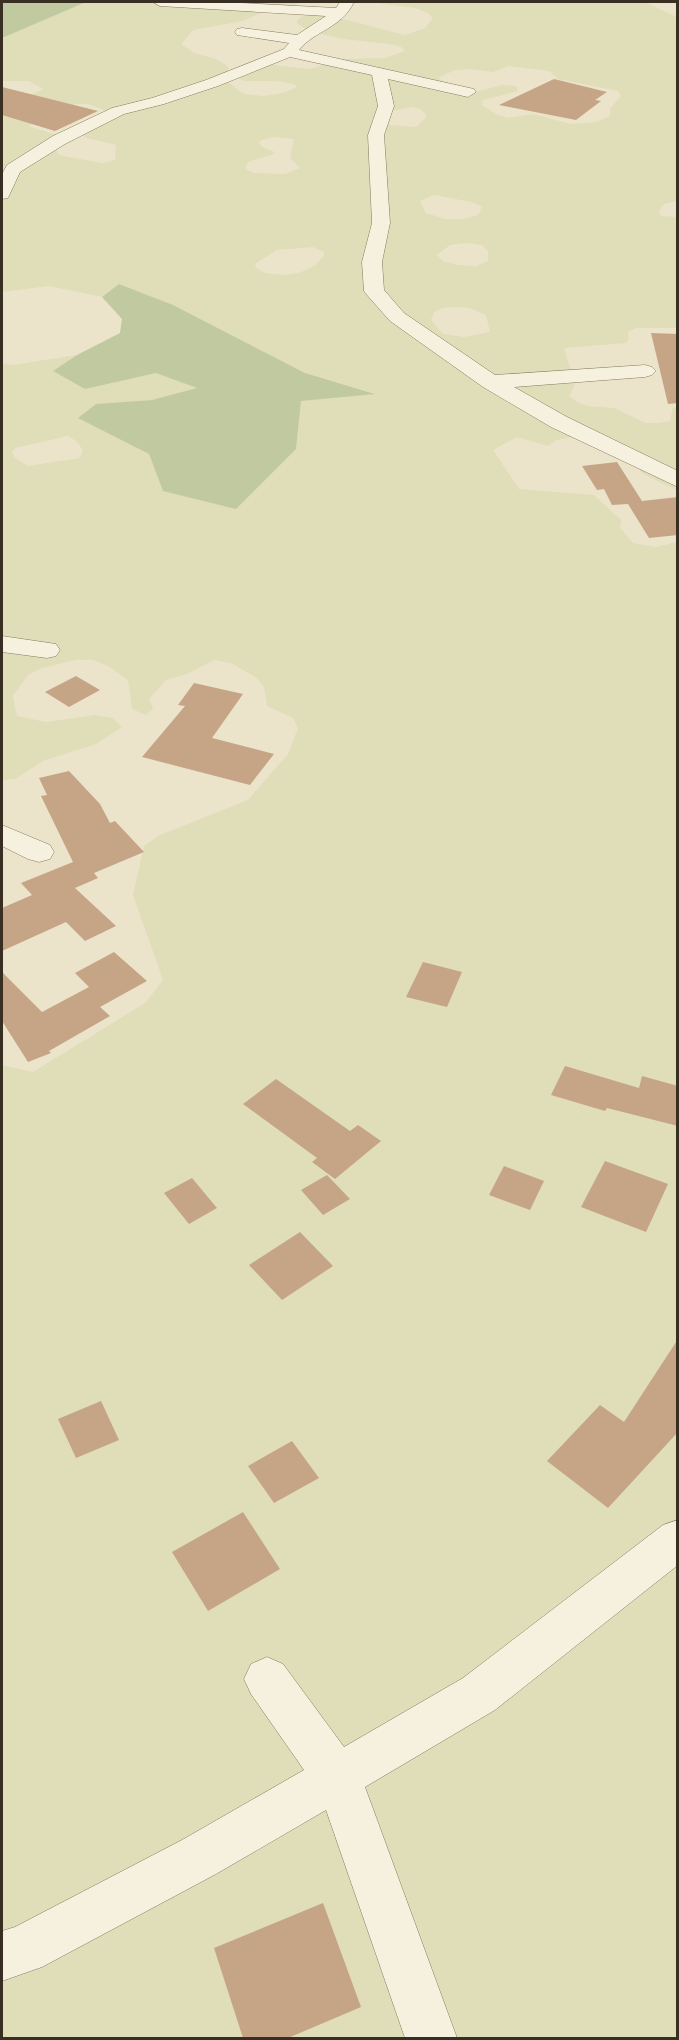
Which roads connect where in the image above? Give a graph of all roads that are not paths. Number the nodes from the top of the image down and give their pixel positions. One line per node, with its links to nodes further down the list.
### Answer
1 (160, 2): 2 (street)
2 (343, 7): 4 (street)
3 (242, 32): 4 (street)
4 (294, 46): 5 (street); 7 (street)
5 (379, 71): 6 (street); 9 (street)
6 (468, 92)
7 (2, 194)
8 (645, 371): 9 (street)
9 (491, 382): 10 (street)
10 (678, 480)
11 (2, 644): 12 (street)
12 (46, 650)
13 (2, 834): 14 (street)
14 (39, 852)
15 (678, 1539): 17 (street)
16 (267, 1679): 17 (street)
17 (338, 1778): 18 (street); 19 (street)
18 (2, 1956)
19 (430, 2038)

